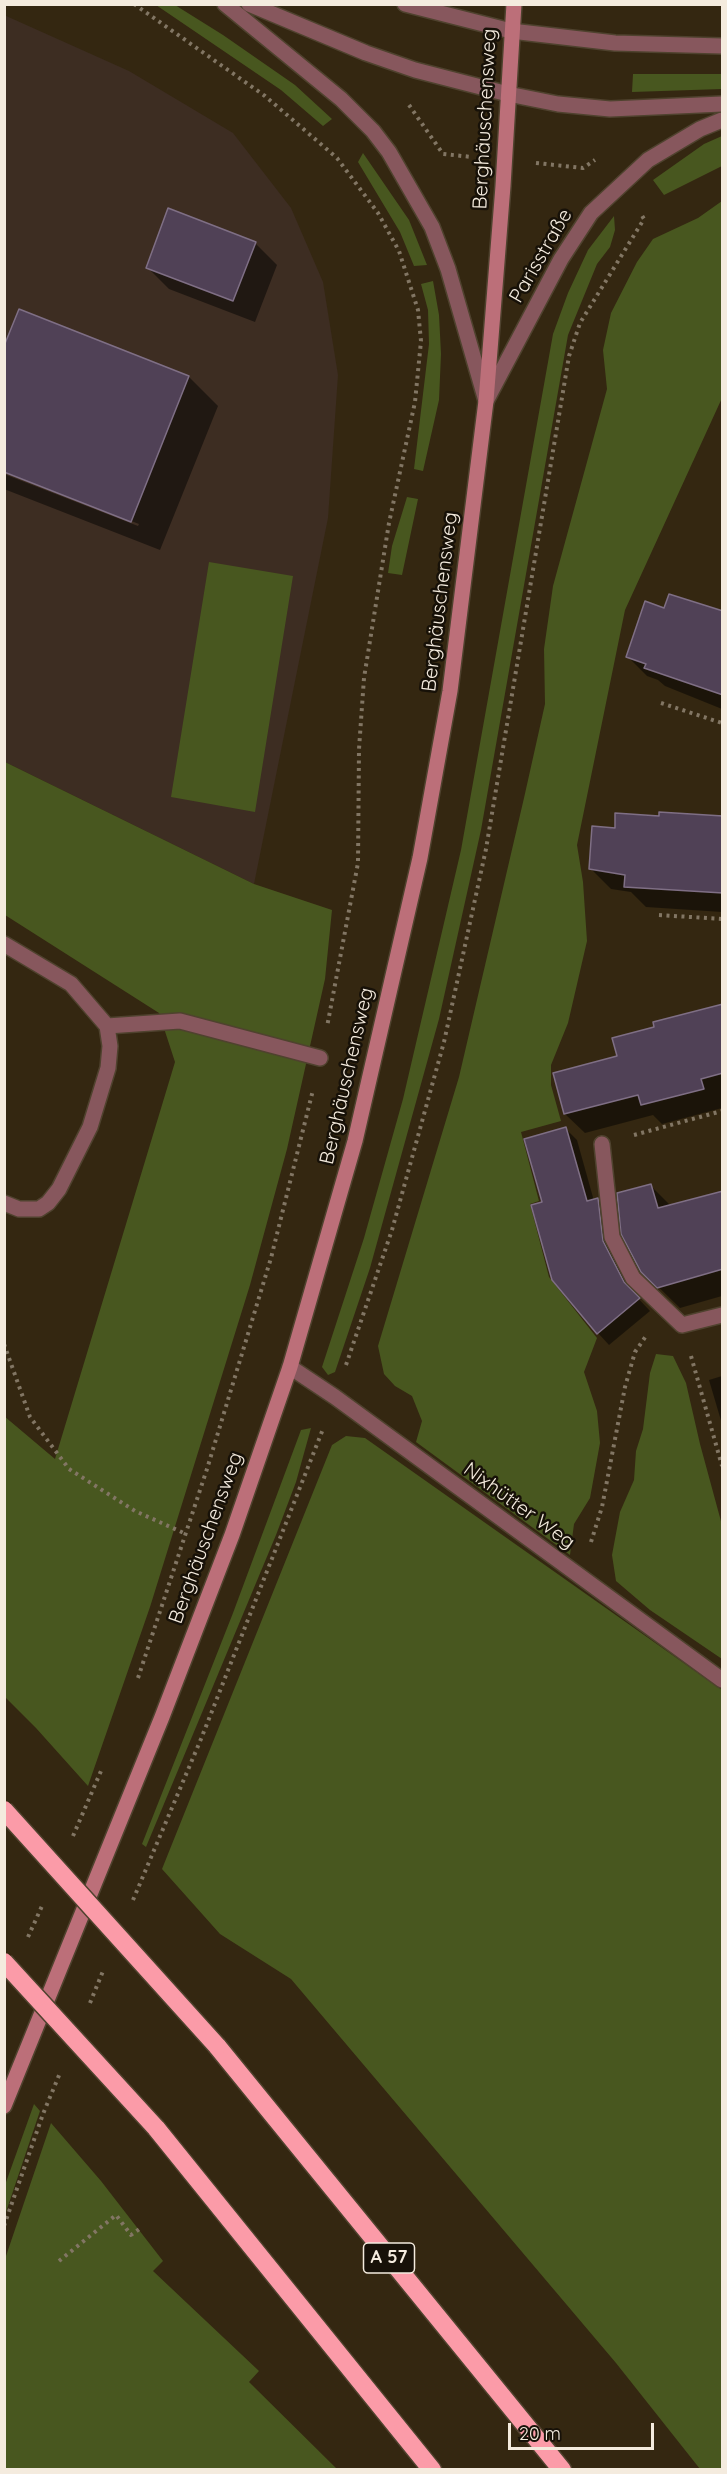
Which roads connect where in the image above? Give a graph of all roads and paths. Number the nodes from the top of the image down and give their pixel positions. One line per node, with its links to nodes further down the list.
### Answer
1 (134, 4): 18 (path)
2 (225, 4): 11 (street)
3 (249, 4): 8 (street)
4 (405, 4): 6 (street)
5 (514, 4): 6 (main road, Berghäuschensweg)
6 (512, 31): 7 (street); 8 (main road, Berghäuschensweg)
7 (723, 46)
8 (508, 93): 9 (street); 11 (main road, Berghäuschensweg)
9 (723, 104)
10 (723, 120): 11 (street, Parisstraße)
11 (486, 401): 25 (main road, Berghäuschensweg)
12 (661, 703): 13 (path)
13 (723, 723)
14 (659, 915): 15 (path)
15 (723, 920)
16 (4, 944): 17 (street)
17 (107, 1026): 18 (street); 21 (street)
18 (320, 1058): 27 (path)
19 (723, 1111): 20 (path)
20 (602, 1144): 23 (street)
21 (4, 1203)
22 (723, 1315): 23 (street)
23 (682, 1325): 26 (path); 28 (path)
24 (4, 1344): 27 (path)
25 (290, 1367): 28 (street, Nixhütter Weg); 37 (main road, Berghäuschensweg)
26 (723, 1466)
27 (186, 1534): 30 (path)
28 (586, 1581): 29 (street, Nixhütter Weg)
29 (723, 1680)
30 (135, 1687)
31 (104, 1764): 33 (path)
32 (4, 1810): 41 (highway, A 57, bridge)
33 (71, 1840)
34 (42, 1905): 35 (path)
35 (23, 1948)
36 (4, 1962): 40 (highway, bridge)
37 (4, 2106)
38 (142, 2227): 39 (path)
39 (59, 2261)
40 (432, 2469)
41 (562, 2469)

